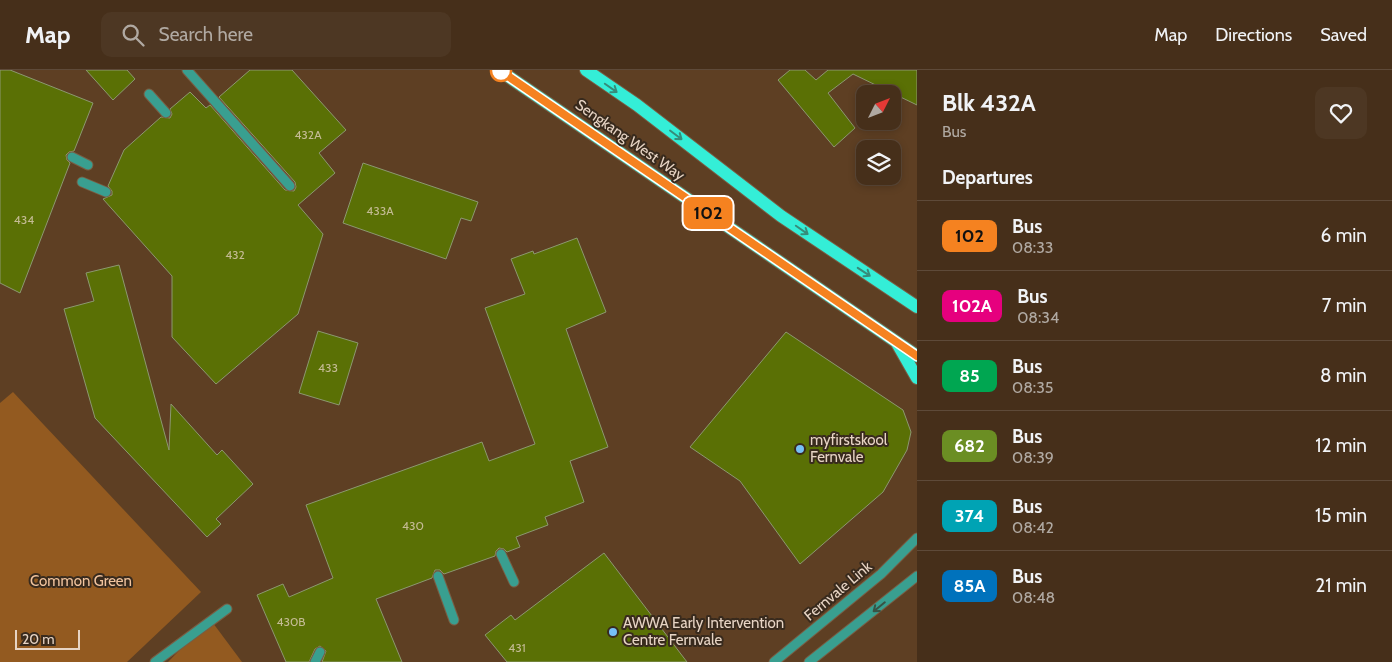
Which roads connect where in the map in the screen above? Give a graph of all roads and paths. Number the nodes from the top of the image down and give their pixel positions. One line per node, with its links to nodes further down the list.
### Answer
1 (187, 70): 9 (street)
2 (499, 70): 12 (main road, Sengkang West Way)
3 (586, 70): 11 (main road, Sengkang West Way, one-way to 11)
4 (150, 94): 5 (street)
5 (166, 113)
6 (72, 157): 7 (street)
7 (88, 164)
8 (82, 182): 10 (street)
9 (290, 186)
10 (106, 192)
11 (915, 305)
12 (895, 339): 13 (main road, Sengkang West Way); 14 (main road)
13 (917, 356)
14 (917, 378)
15 (917, 538): 25 (street, Fernvale Link)
16 (501, 554): 19 (street)
17 (438, 576): 21 (street)
18 (917, 576): 26 (street, one-way to 26)
19 (514, 582)
20 (227, 609): 23 (street)
21 (454, 620)
22 (320, 652): 24 (street)
23 (155, 662)
24 (314, 662)
25 (774, 662)
26 (809, 662)

